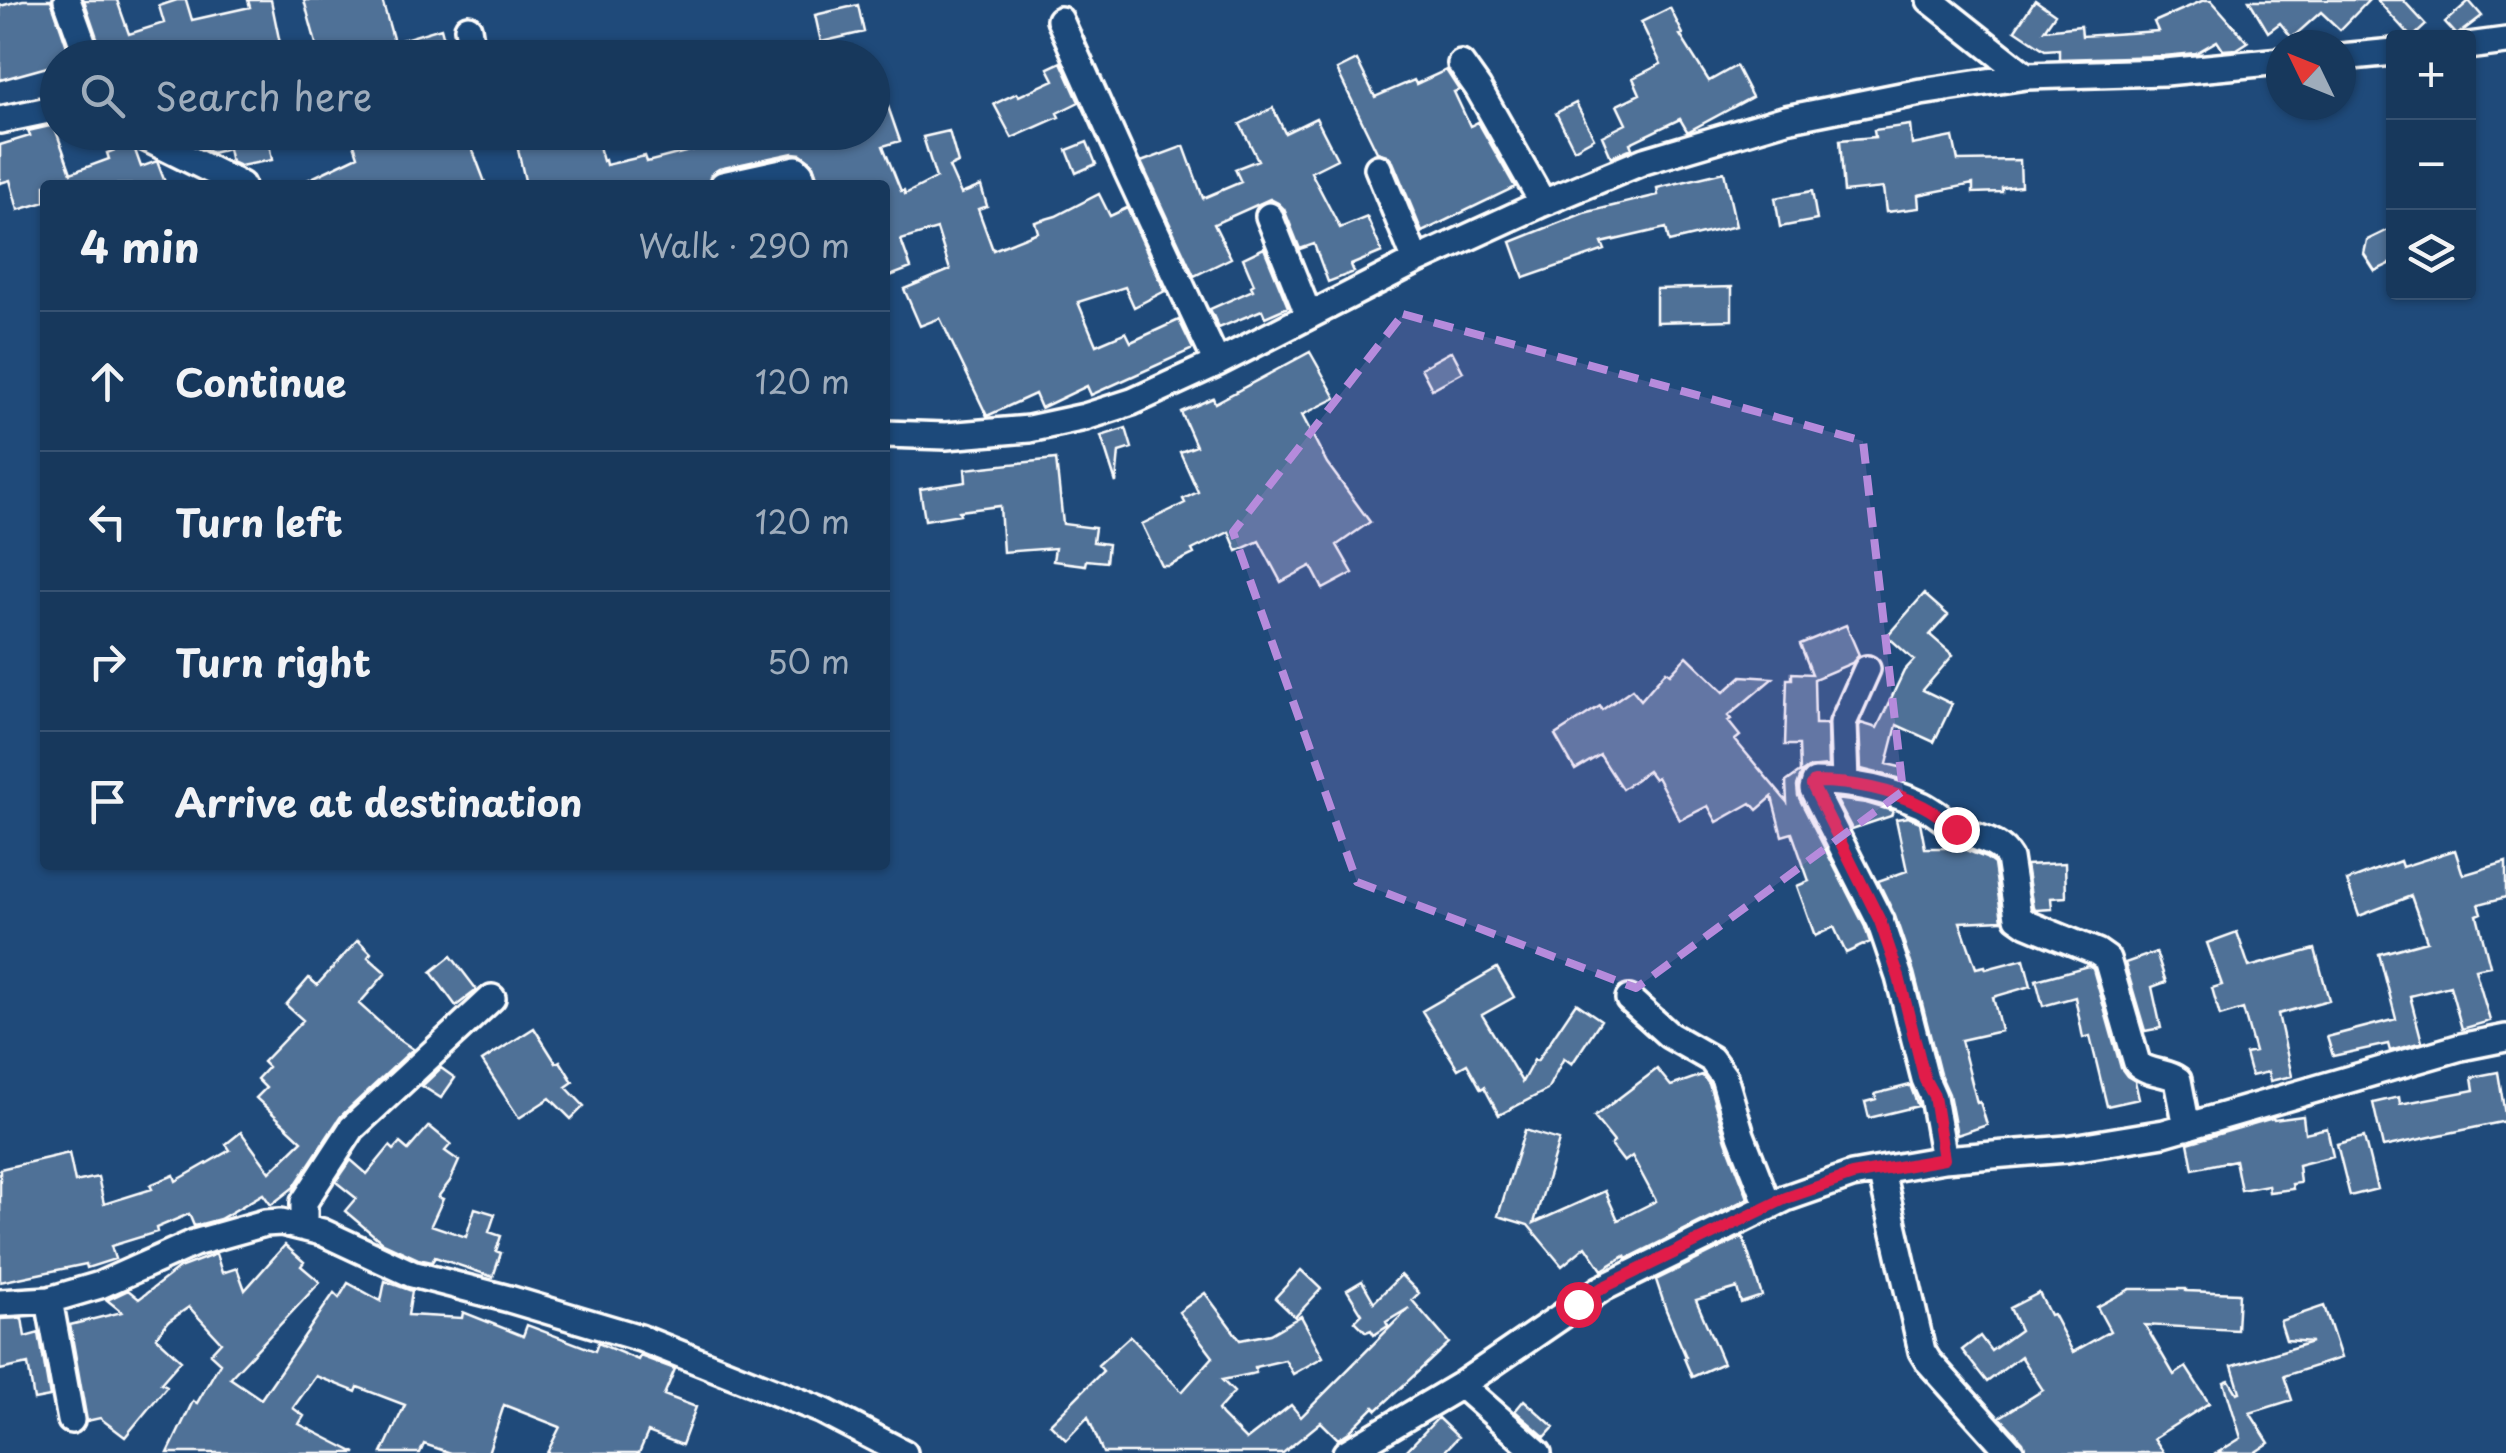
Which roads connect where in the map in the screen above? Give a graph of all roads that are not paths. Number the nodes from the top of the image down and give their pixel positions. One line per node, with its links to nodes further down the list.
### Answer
1 (67, 0): 5 (street)
2 (1930, 0): 13 (street)
3 (1060, 20): 25 (street)
4 (468, 28): 6 (street)
5 (81, 40)
6 (470, 40)
7 (2506, 41): 8 (street)
8 (2476, 45)
9 (2386, 53): 10 (street)
10 (2356, 56)
11 (2266, 63): 13 (street)
12 (1461, 64): 21 (street)
13 (2026, 76): 21 (street)
14 (40, 112): 15 (street)
15 (0, 120)
16 (170, 150): 18 (street)
17 (1378, 168): 23 (street)
18 (231, 180)
19 (746, 180): 20 (street)
20 (802, 180)
21 (1543, 203): 23 (street)
22 (1269, 216): 24 (street)
23 (1416, 261): 24 (street)
24 (1309, 316): 25 (street)
25 (1217, 363): 26 (street)
26 (890, 432)
27 (1868, 669): 28 (street)
28 (1845, 782): 32 (street); 33 (street)
29 (492, 998): 36 (street)
30 (1629, 999): 35 (street)
31 (2506, 1038): 32 (street)
32 (2187, 1127): 33 (street)
33 (1944, 1159): 34 (street)
34 (1881, 1171): 35 (street); 44 (street)
35 (1769, 1207): 39 (street)
36 (304, 1226): 37 (street); 41 (street)
37 (50, 1300): 38 (street); 40 (street)
38 (0, 1303)
39 (1461, 1386): 42 (street); 43 (street)
40 (71, 1420)
41 (904, 1453)
42 (1346, 1453)
43 (1538, 1453)
44 (2011, 1453)

